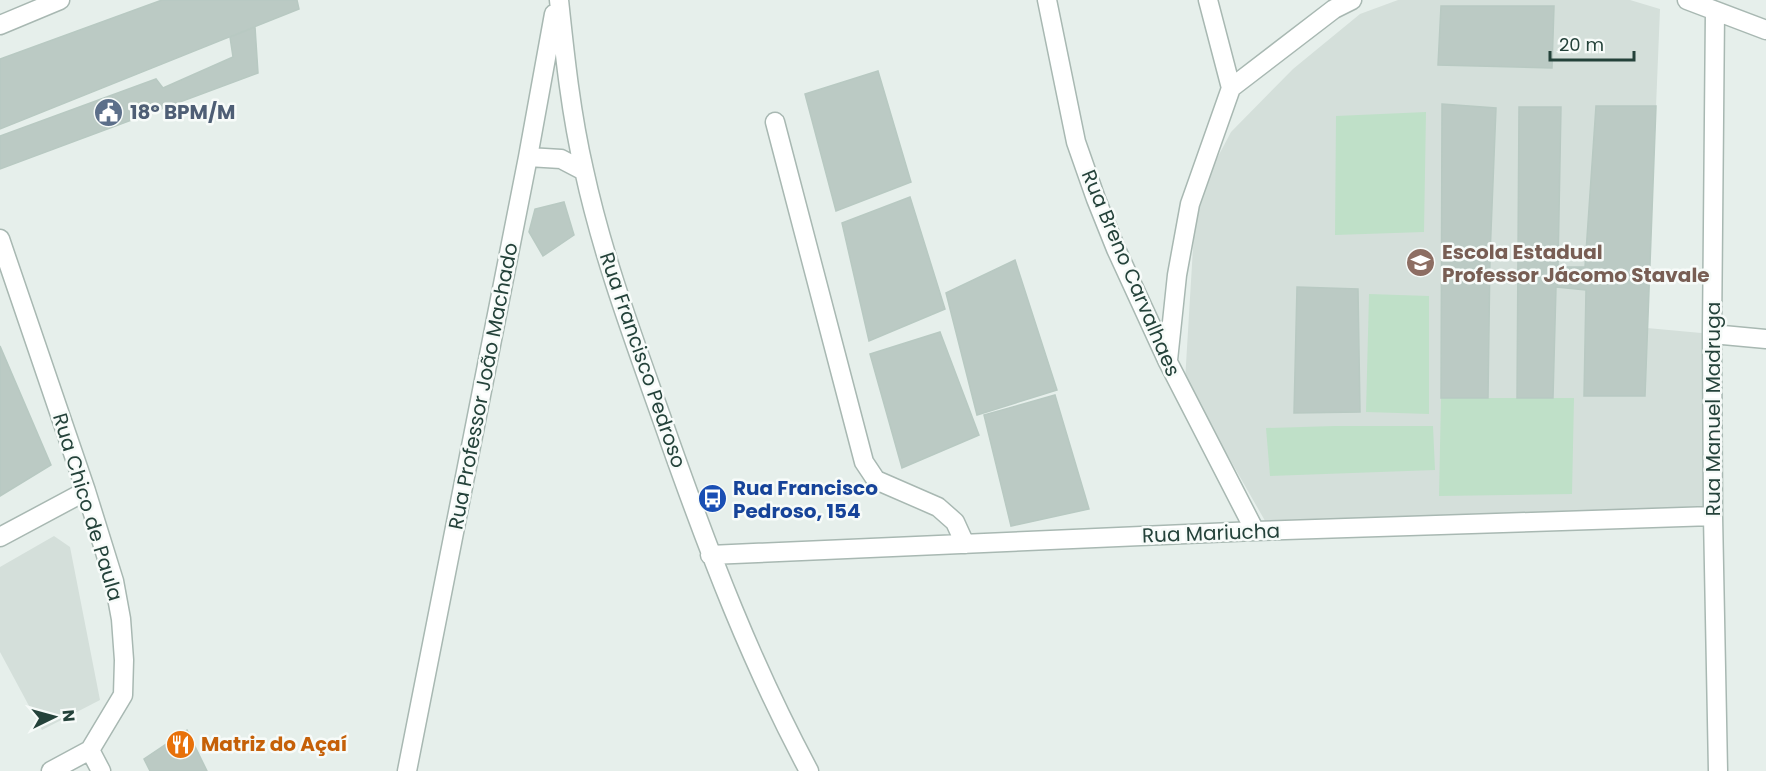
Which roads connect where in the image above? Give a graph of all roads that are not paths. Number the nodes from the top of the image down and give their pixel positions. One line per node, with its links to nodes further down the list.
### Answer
1 (60, 0): 8 (street)
2 (558, 0): 12 (street, Rua Professor João Machado); 13 (street, Rua Francisco Pedroso)
3 (1047, 0): 17 (street, Rua Breno Carvalhaes)
4 (1208, 0): 10 (street)
5 (1352, 0): 10 (street)
6 (1687, 0): 7 (street)
7 (1715, 11): 9 (street); 15 (street, Rua Manuel Madruga)
8 (0, 25)
9 (1766, 30)
10 (1231, 88): 17 (street)
11 (775, 122): 22 (street)
12 (528, 157): 13 (street); 27 (street, Rua Professor João Machado)
13 (584, 171): 23 (street, Rua Francisco Pedroso)
14 (0, 239): 18 (street, Rua Chico de Paula)
15 (1712, 334): 16 (street); 19 (street, Rua Manuel Madruga)
16 (1766, 339)
17 (1167, 362): 20 (street, Rua Breno Carvalhaes)
18 (86, 491): 21 (street); 24 (street, Rua Chico de Paula)
19 (1713, 516): 20 (street, Rua Mariucha); 29 (street, Rua Manuel Madruga)
20 (1256, 531): 22 (street, Rua Mariucha)
21 (0, 537)
22 (965, 544): 23 (street, Rua Mariucha)
23 (711, 555): 28 (street, Rua Francisco Pedroso)
24 (90, 750): 25 (street); 26 (street)
25 (51, 771)
26 (101, 771)
27 (407, 771)
28 (809, 771)
29 (1718, 771)

